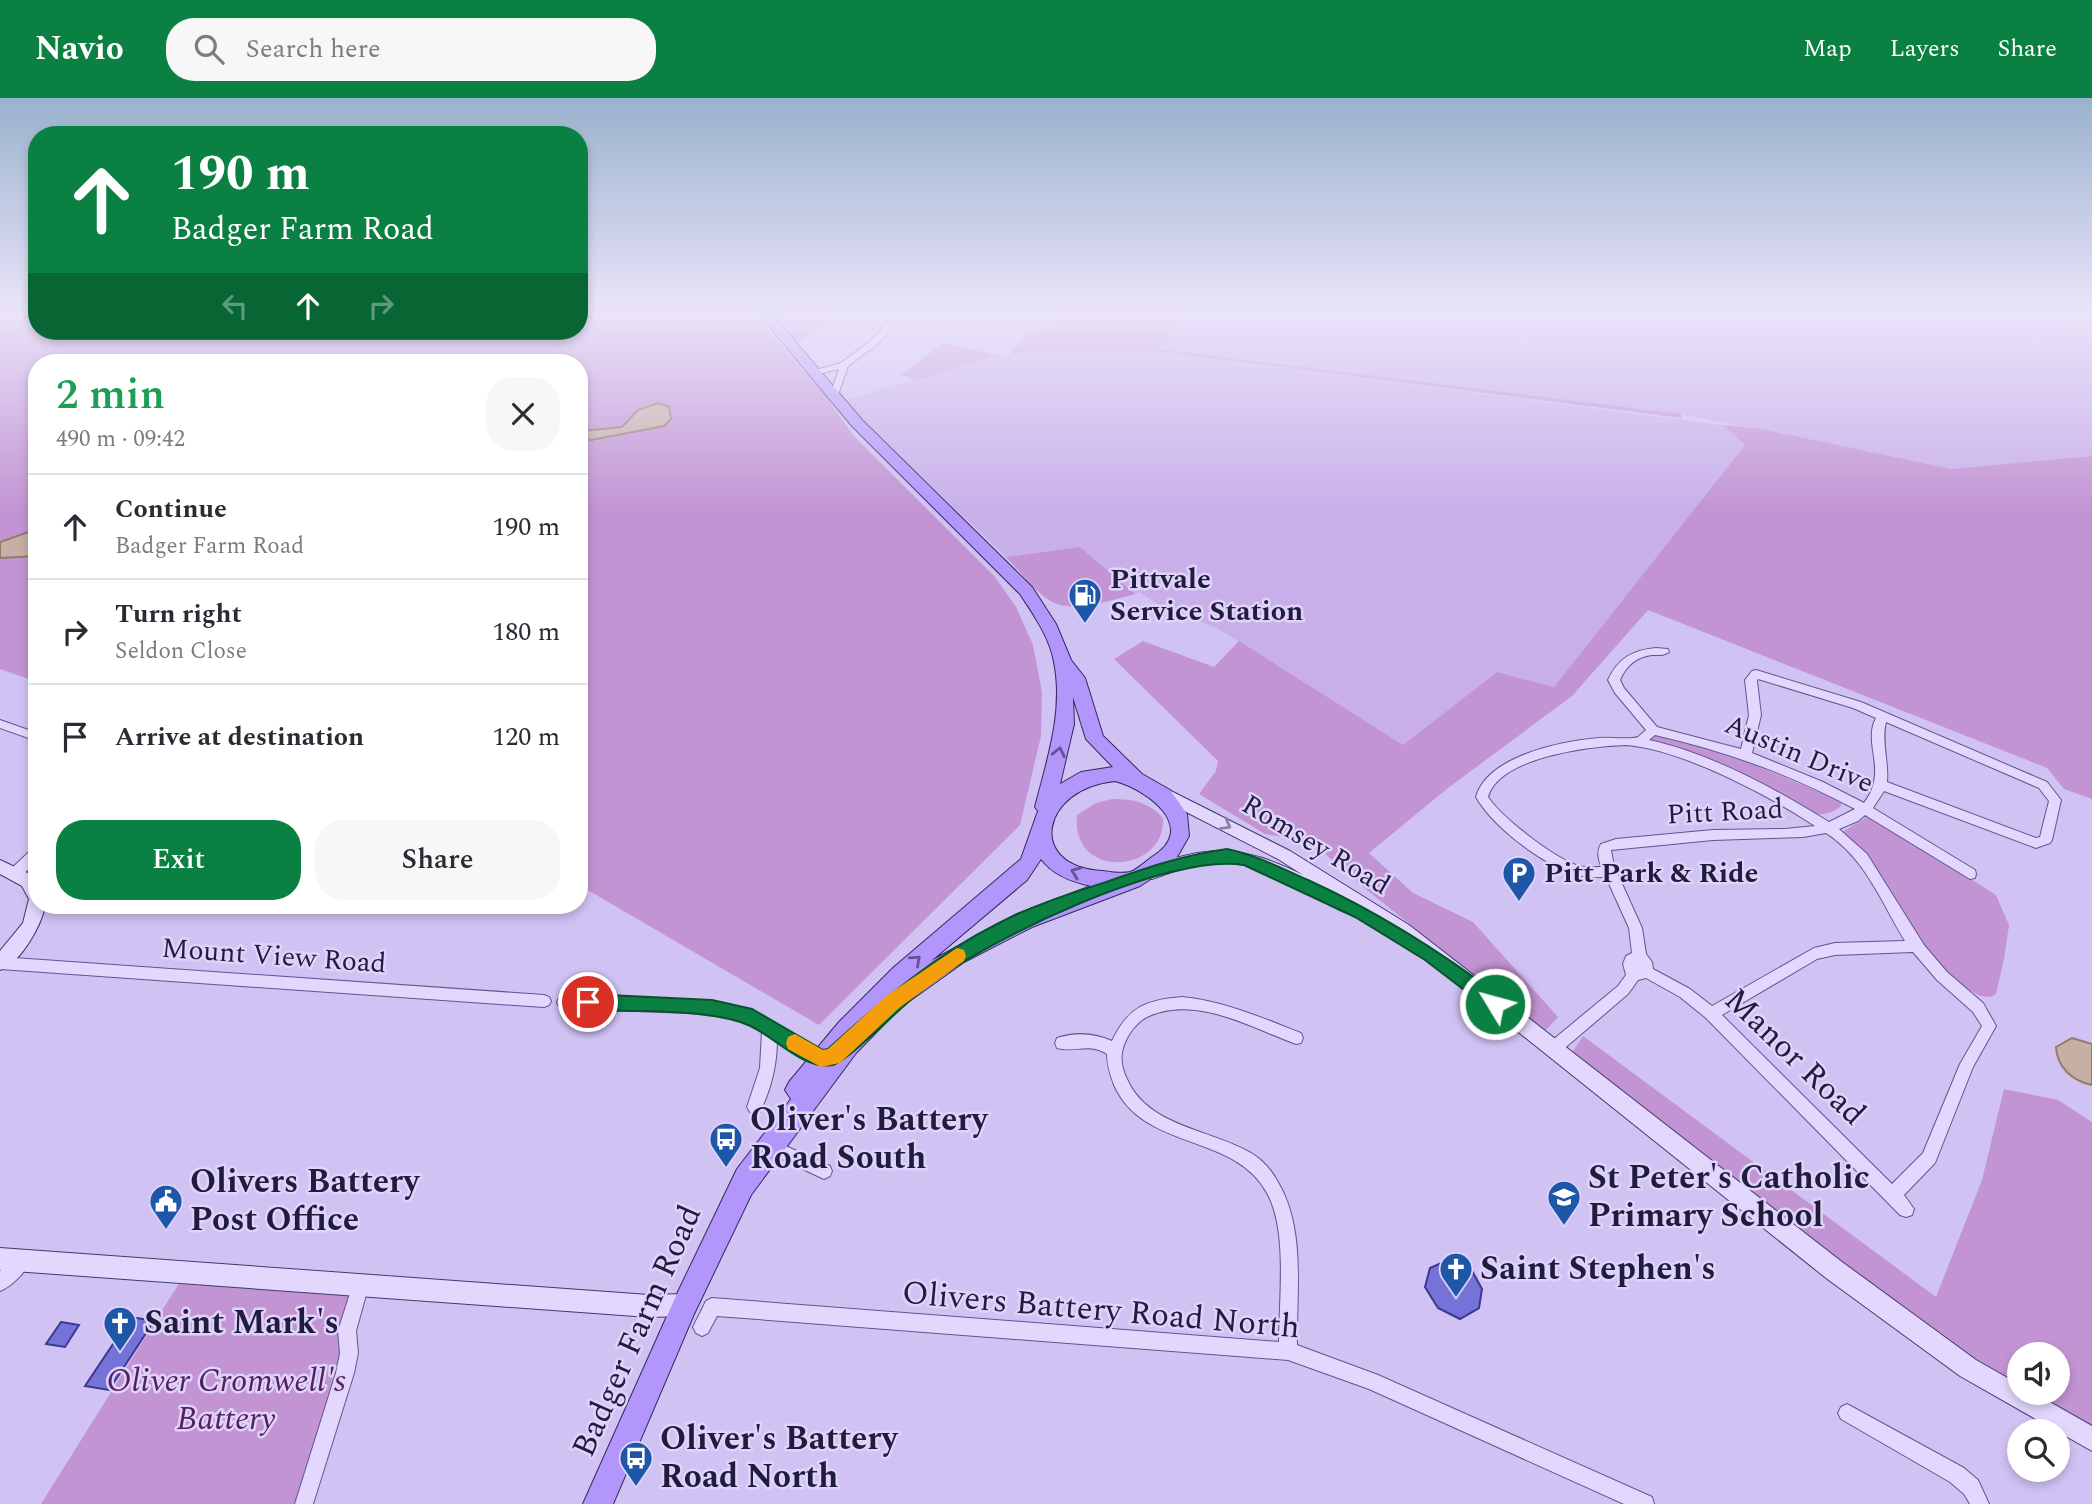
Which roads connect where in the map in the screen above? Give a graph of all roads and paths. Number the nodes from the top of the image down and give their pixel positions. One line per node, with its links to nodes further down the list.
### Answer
1 (820, 379): 3 (main road)
2 (839, 379): 3 (street)
3 (834, 395): 5 (main road)
4 (1664, 652): 8 (street)
5 (1063, 662): 12 (main road); 16 (main road, one-way to 5)
6 (1882, 718): 11 (street); 13 (street); 13 (street)
7 (0, 724): 9 (street)
8 (1653, 730): 10 (street); 11 (street, Austin Drive)
9 (28, 734)
10 (1639, 742): 17 (street); 20 (street)
11 (1746, 754): 15 (street, Austin Drive)
12 (1134, 777): 14 (main road); 16 (main road)
13 (1882, 785): 15 (street, Pitt Road)
14 (1165, 794): 22 (main road); 26 (main road, Romsey Road, one-way to 26)
15 (1867, 808): 17 (street, Pitt Road); 21 (street, Austin Drive)
16 (1041, 825): 22 (main road, one-way to 16); 38 (main road, Badger Farm Road, one-way to 16)
17 (1829, 828): 20 (street, Pitt Road); 25 (street)
18 (28, 858): 19 (street)
19 (8, 870): 23 (main road)
20 (1610, 872): 28 (street)
21 (1970, 874)
22 (1141, 876): 26 (main road, Romsey Road); 33 (main road, Badger Farm Road)
23 (28, 881)
24 (34, 914): 27 (main road)
25 (1916, 946): 31 (street); 42 (street)
26 (1431, 955): 36 (main road, Romsey Road)
27 (0, 963): 29 (street, Mount View Road)
28 (1641, 968): 31 (street, Manor Road); 36 (street)
29 (544, 1001)
30 (564, 1002): 32 (street)
31 (1711, 1014): 42 (street, Manor Road)
32 (769, 1026): 38 (street); 39 (street)
33 (864, 1028): 38 (street, Badger Farm Road); 40 (main road, Badger Farm Road)
34 (1296, 1038): 37 (street)
35 (1062, 1043): 37 (street)
36 (1553, 1048): 50 (main road, Romsey Road)
37 (1114, 1050): 48 (street)
38 (821, 1059): 40 (main road, Badger Farm Road)
39 (755, 1107)
40 (767, 1145): 41 (street); 47 (main road, Badger Farm Road)
41 (824, 1171)
42 (1894, 1194): 43 (street, Manor Road)
43 (1906, 1209)
44 (11, 1260): 45 (street); 46 (main road)
45 (0, 1283)
46 (361, 1284): 47 (main road); 51 (street)
47 (693, 1316): 48 (street, Olivers Battery Road North); 52 (main road, Badger Farm Road)
48 (1287, 1351): 53 (street, Olivers Battery Road North)
49 (1847, 1413): 54 (street)
50 (2092, 1439)
51 (304, 1504)
52 (598, 1504)
53 (1645, 1504)
54 (1980, 1504)

